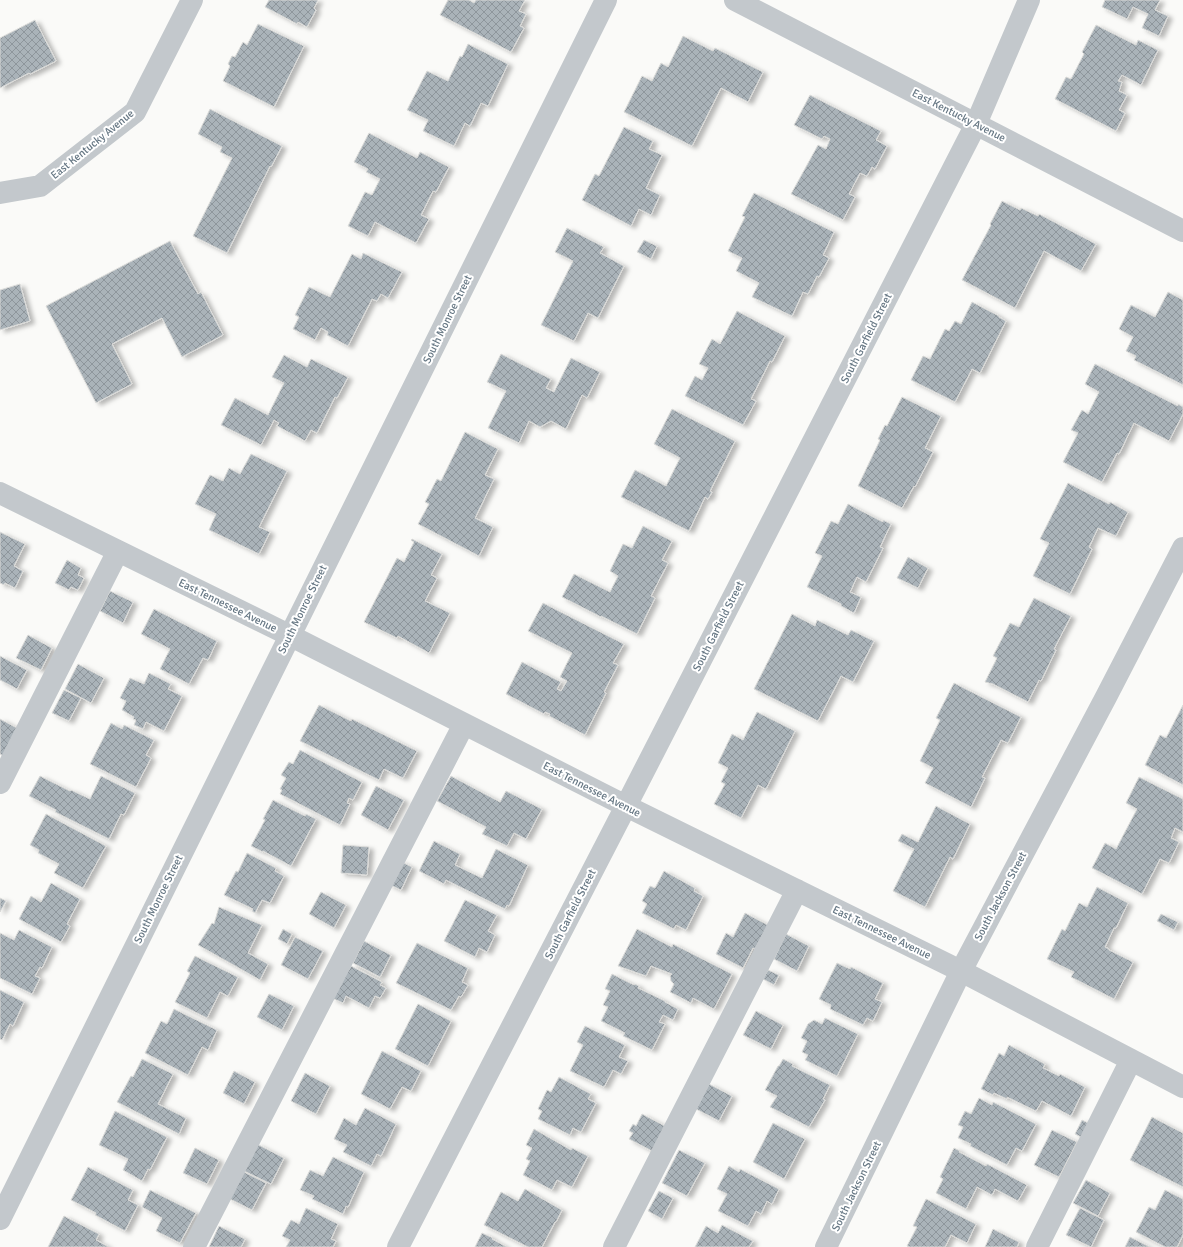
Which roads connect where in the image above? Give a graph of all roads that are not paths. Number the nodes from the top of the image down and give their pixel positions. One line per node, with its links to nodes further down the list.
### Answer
1 (192, 0): 6 (street, East Kentucky Avenue)
2 (606, 0): 11 (street, South Monroe Street)
3 (735, 0): 5 (street, East Kentucky Avenue)
4 (1029, 0): 5 (street, South Garfield Street)
5 (976, 124): 7 (street, East Kentucky Avenue); 14 (street, South Garfield Street)
6 (0, 193)
7 (1183, 231)
8 (0, 493): 10 (street, East Tennessee Avenue)
9 (1183, 548): 16 (street, South Jackson Street)
10 (118, 551): 11 (street, East Tennessee Avenue); 13 (street)
11 (289, 635): 12 (street, East Tennessee Avenue); 19 (street, South Monroe Street)
12 (464, 724): 14 (street, East Tennessee Avenue); 20 (street)
13 (0, 783)
14 (626, 806): 15 (street, East Tennessee Avenue); 21 (street, South Garfield Street)
15 (797, 890): 16 (street, East Tennessee Avenue); 22 (street)
16 (961, 971): 17 (street, East Tennessee Avenue); 23 (street, South Jackson Street)
17 (1131, 1060): 18 (street, East Tennessee Avenue); 24 (street)
18 (1183, 1086)
19 (0, 1219)
20 (194, 1247)
21 (398, 1247)
22 (614, 1247)
23 (826, 1247)
24 (1037, 1247)

